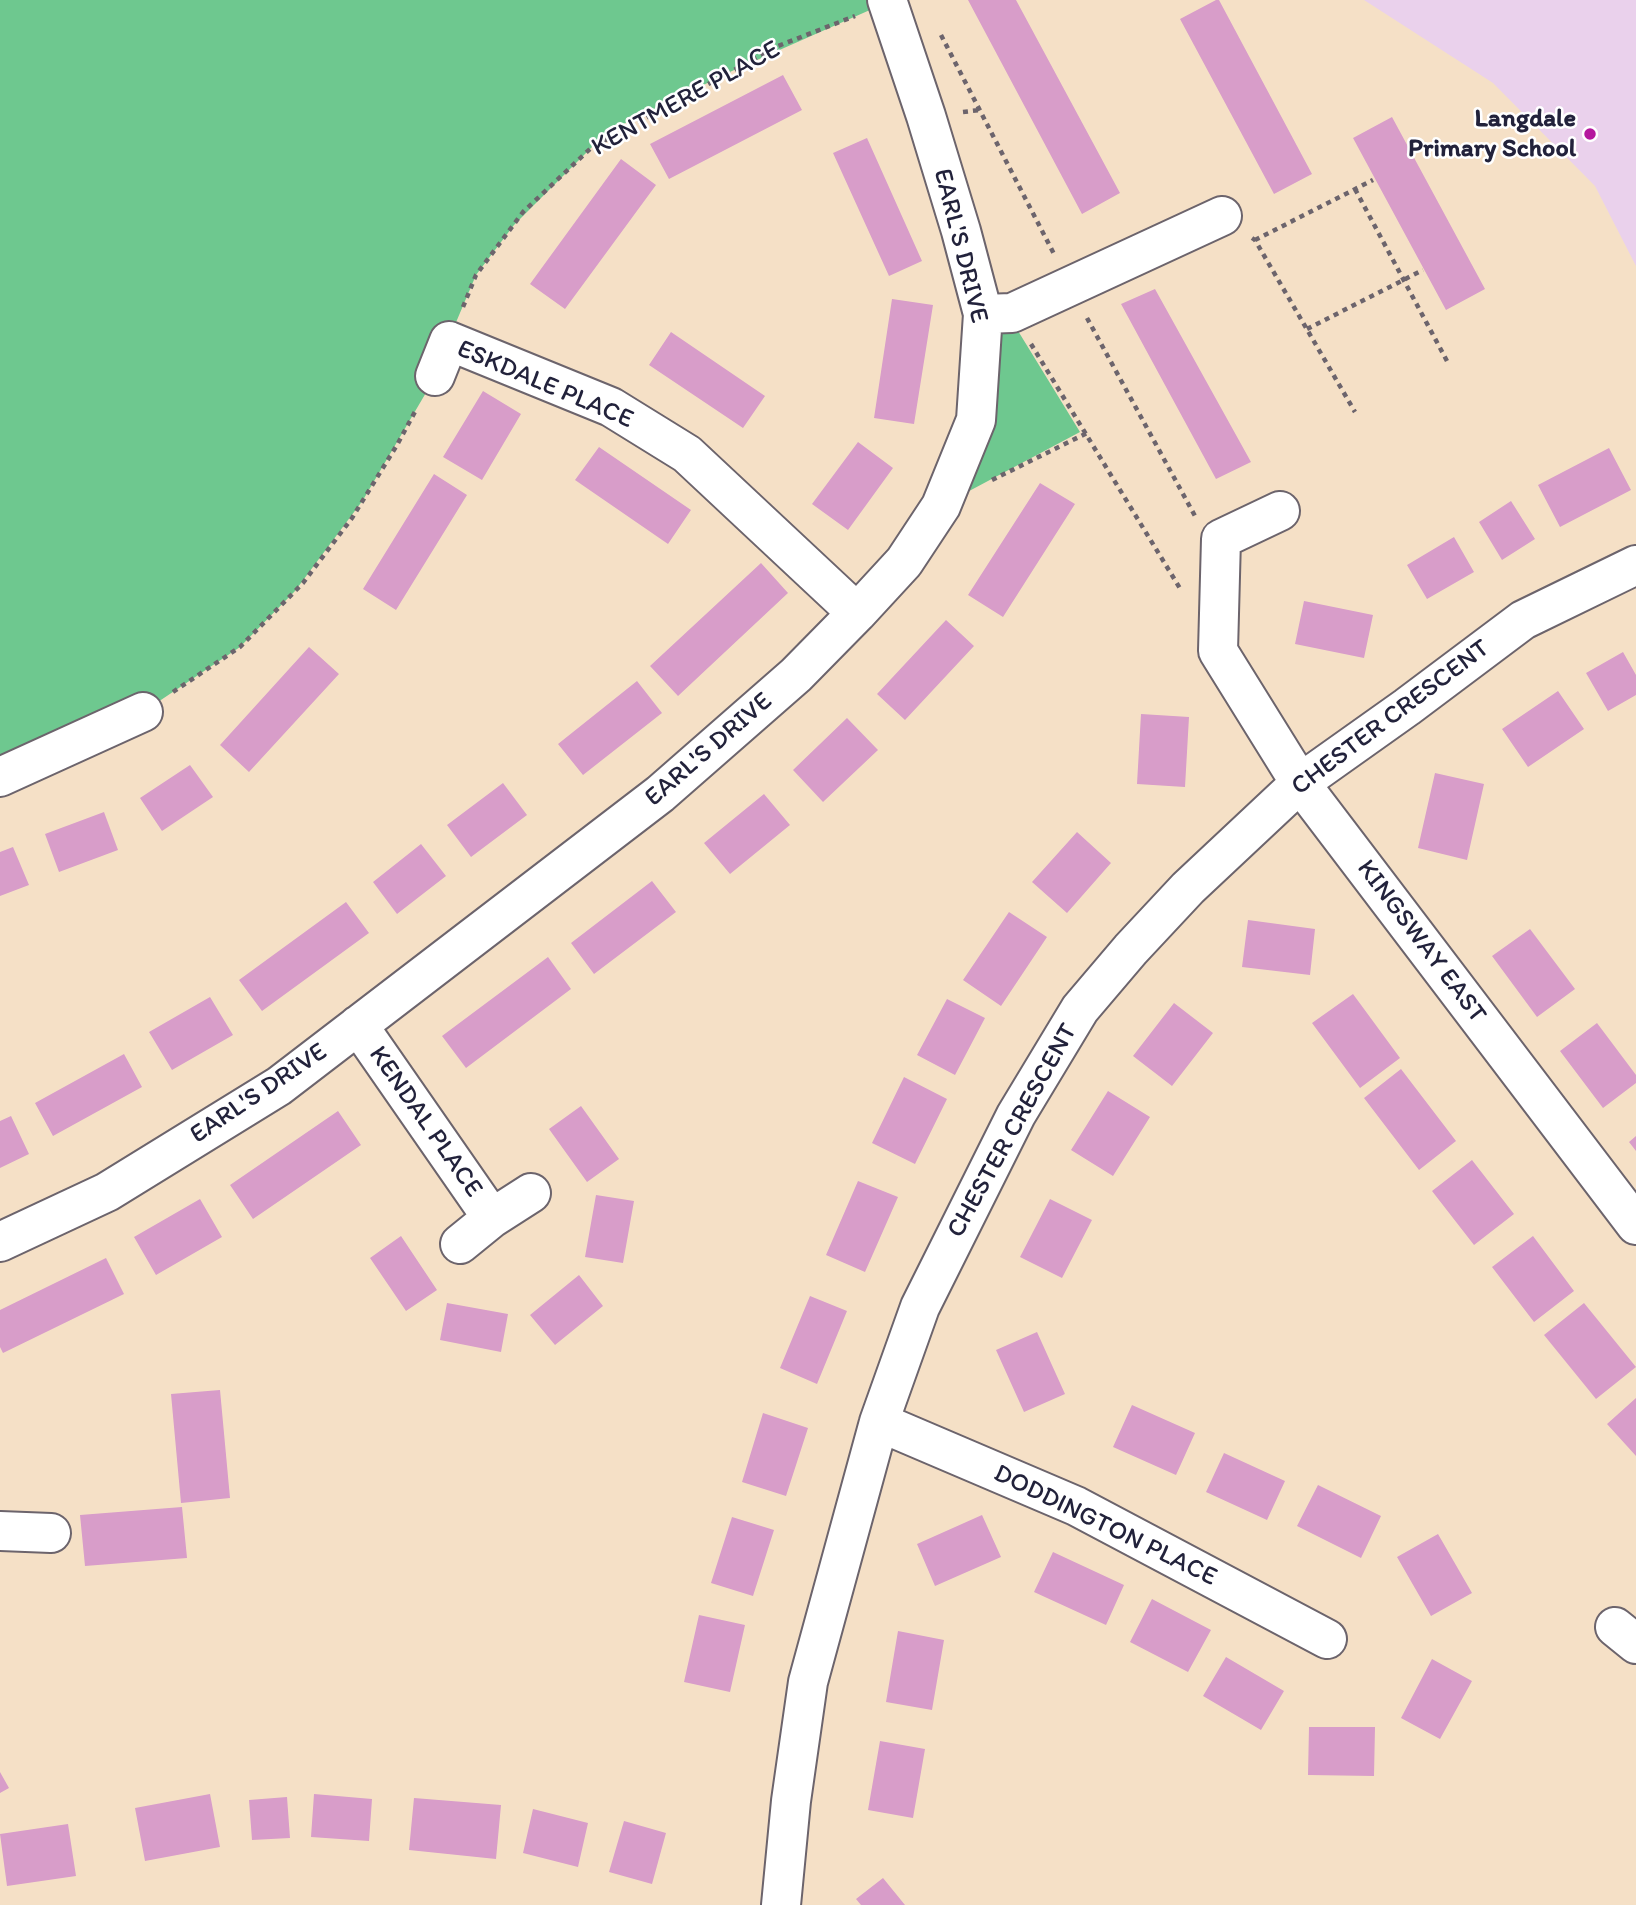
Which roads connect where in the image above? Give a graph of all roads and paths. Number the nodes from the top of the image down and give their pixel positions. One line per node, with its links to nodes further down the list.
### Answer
1 (888, 1): 10 (street, EARL'S DRIVE); 12 (path, KENTMERE PLACE)
2 (936, 26): 9 (path)
3 (1373, 180): 4 (path)
4 (1354, 189): 6 (path); 8 (path)
5 (1222, 216): 6 (path); 9 (street)
6 (1255, 240): 11 (path)
7 (1423, 270): 8 (path)
8 (1404, 280): 11 (path); 13 (path)
9 (1076, 298): 10 (street); 19 (path)
10 (997, 313): 16 (path); 17 (street, EARL'S DRIVE)
11 (1307, 329): 15 (path)
12 (449, 341): 14 (street, ESKDALE PLACE); 22 (street, ESKDALE PLACE)
13 (1447, 361)
14 (435, 376): 23 (path)
15 (1355, 412)
16 (1087, 433): 17 (path); 21 (path)
17 (941, 506): 22 (street, EARL'S DRIVE)
18 (1280, 510): 19 (street)
19 (1220, 563): 25 (street, KINGSWAY EAST)
20 (1636, 565): 25 (street, CHESTER CRESCENT)
21 (1183, 594)
22 (857, 613): 26 (street, EARL'S DRIVE)
23 (143, 712): 24 (street)
24 (0, 777)
25 (1300, 783): 29 (street, KINGSWAY EAST); 32 (street, CHESTER CRESCENT)
26 (358, 1026): 28 (street, KENDAL PLACE); 30 (street, EARL'S DRIVE)
27 (531, 1193): 28 (street, KENDAL PLACE)
28 (492, 1218): 31 (street, KENDAL PLACE)
29 (1636, 1225)
30 (0, 1242)
31 (460, 1244)
32 (879, 1422): 35 (street, DODDINGTON PLACE); 36 (street, CHESTER CRESCENT)
33 (0, 1531): 34 (street)
34 (51, 1533)
35 (1327, 1639)
36 (781, 1905)

